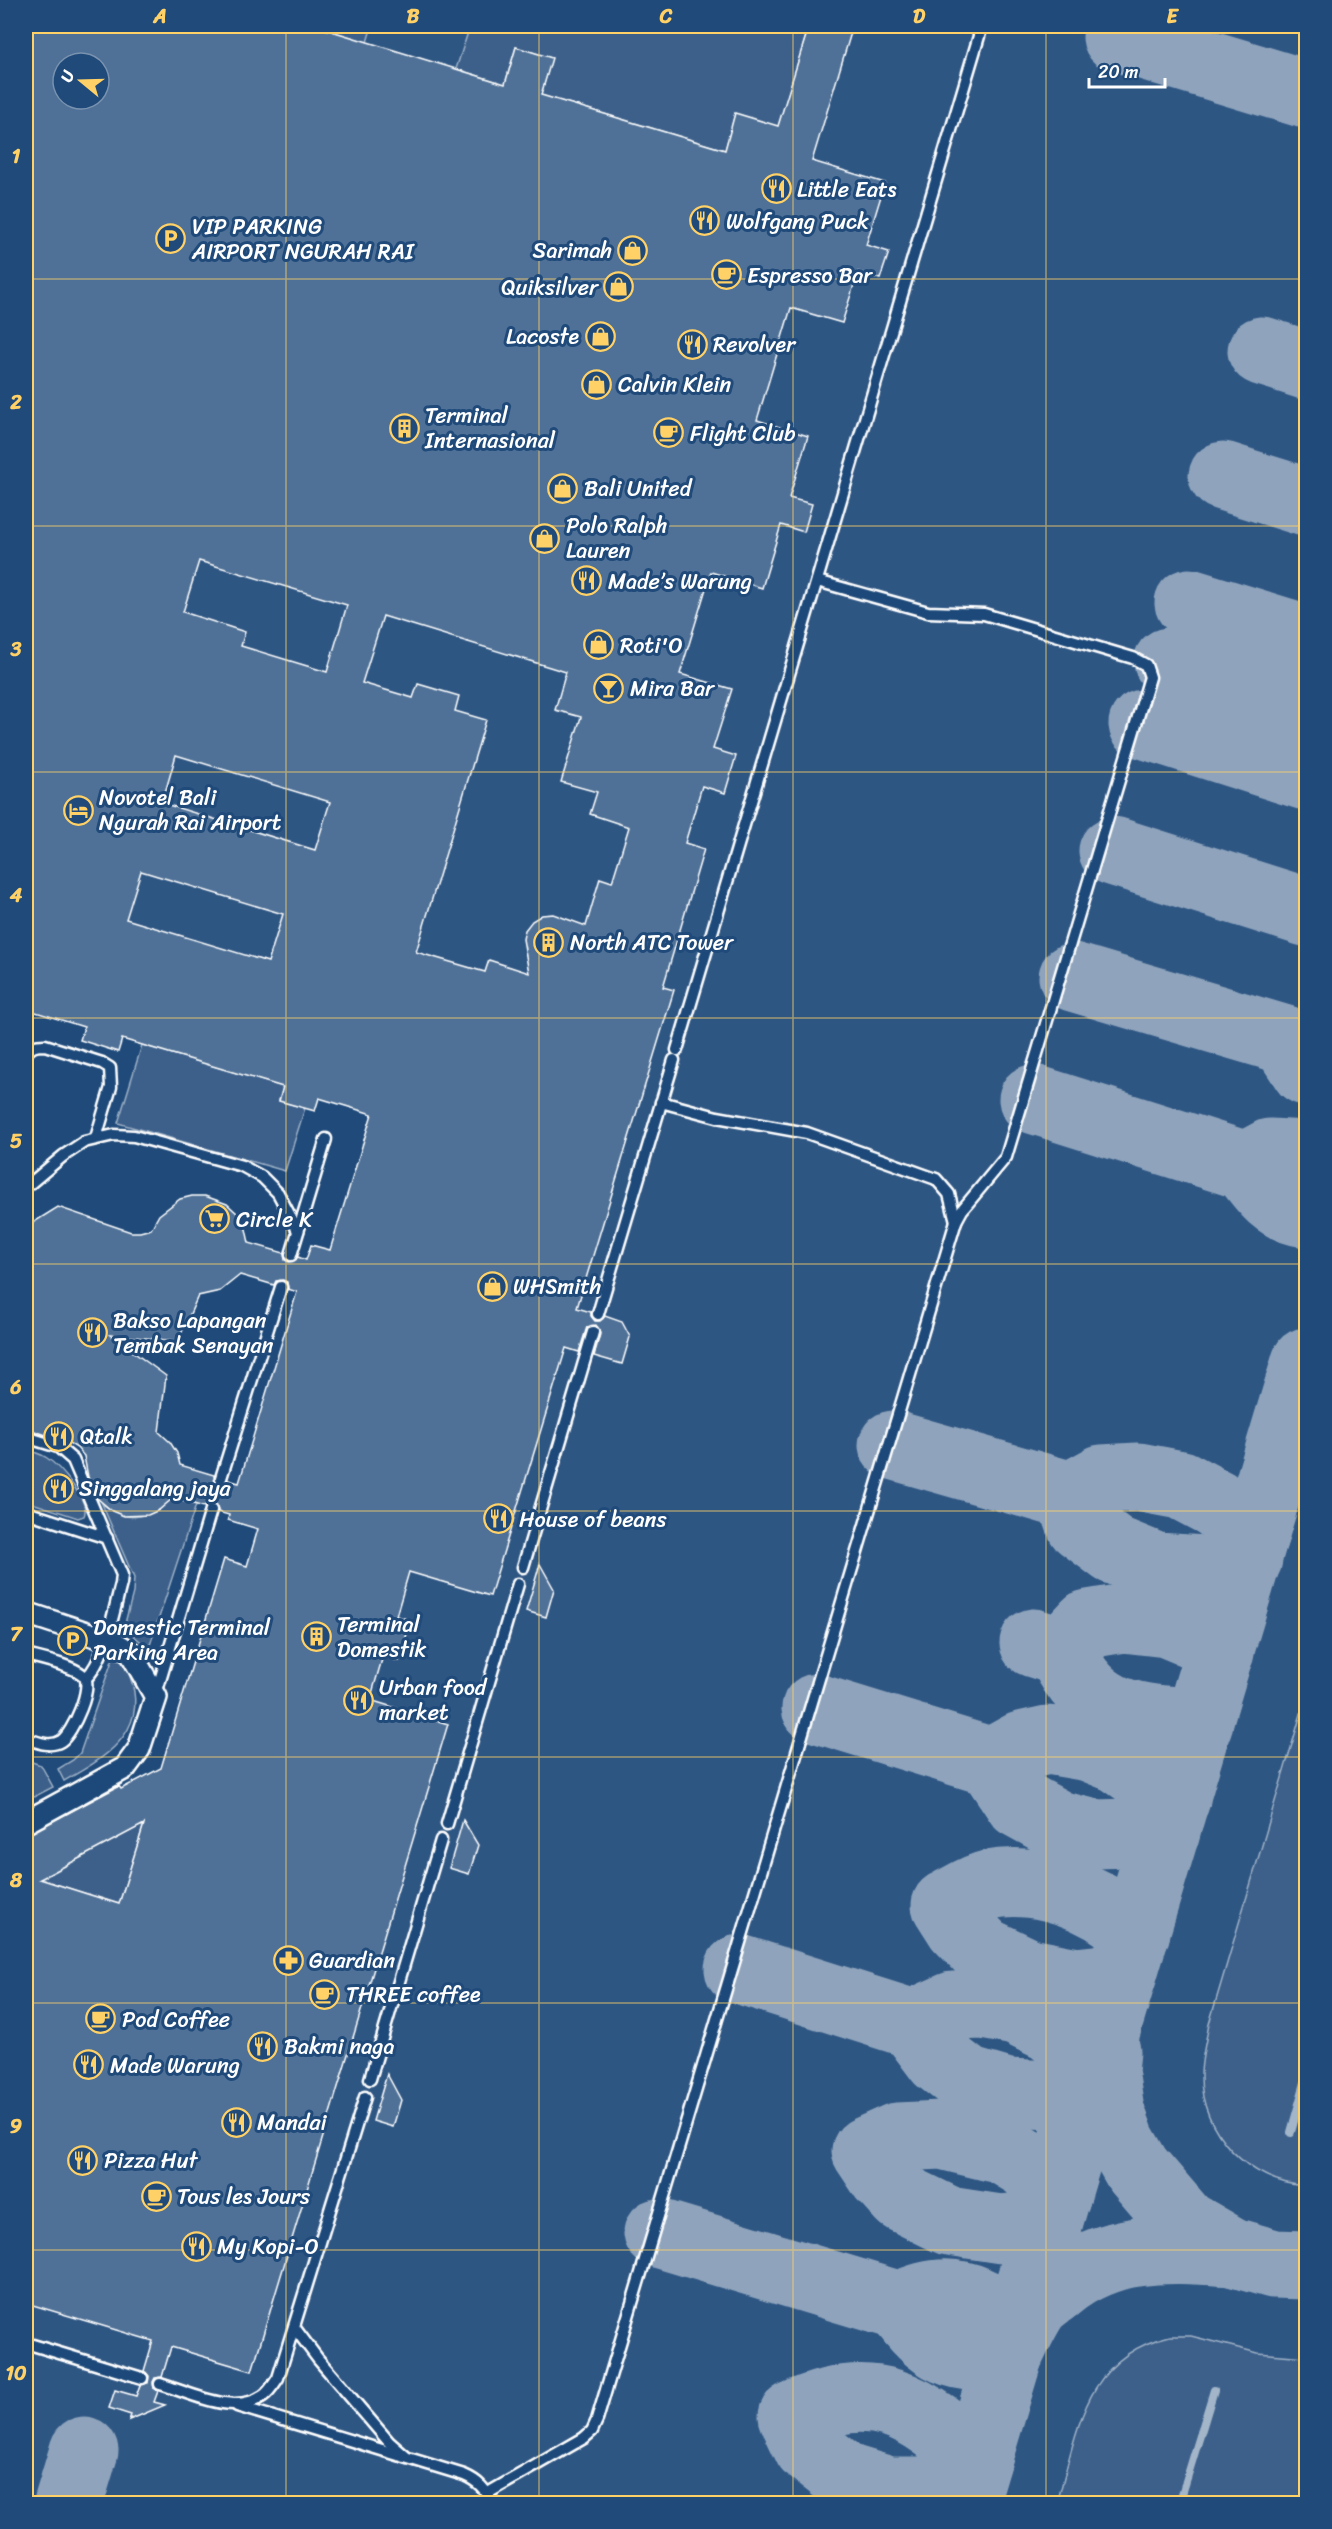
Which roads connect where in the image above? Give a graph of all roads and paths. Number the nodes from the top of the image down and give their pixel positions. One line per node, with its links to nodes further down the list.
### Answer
1 (982, 26): 2 (lane)
2 (817, 581): 4 (lane); 8 (lane)
3 (26, 1054): 5 (lane)
4 (661, 1102): 8 (lane); 12 (lane)
5 (96, 1138): 7 (lane); 9 (lane)
6 (327, 1139): 9 (lane)
7 (26, 1187)
8 (956, 1221): 38 (lane)
9 (298, 1231): 10 (lane)
10 (291, 1255)
11 (281, 1287): 15 (lane)
12 (598, 1314)
13 (593, 1332): 19 (lane)
14 (26, 1437): 18 (lane)
15 (221, 1478)
16 (211, 1510): 25 (lane)
17 (26, 1512): 18 (lane)
18 (107, 1538): 22 (lane)
19 (523, 1567)
20 (518, 1584): 28 (lane)
21 (26, 1613): 22 (street)
22 (105, 1638): 24 (lane); 25 (street)
23 (26, 1655): 24 (lane)
24 (86, 1678): 26 (lane)
25 (156, 1697): 27 (street)
26 (26, 1738)
27 (26, 1822)
28 (447, 1824)
29 (441, 1840): 30 (lane)
30 (370, 2079)
31 (365, 2097): 32 (lane)
32 (294, 2327): 36 (lane); 37 (lane)
33 (26, 2343): 34 (lane)
34 (142, 2378)
35 (160, 2384): 36 (lane)
36 (234, 2405): 37 (lane)
37 (412, 2460): 38 (lane)
38 (490, 2498)

